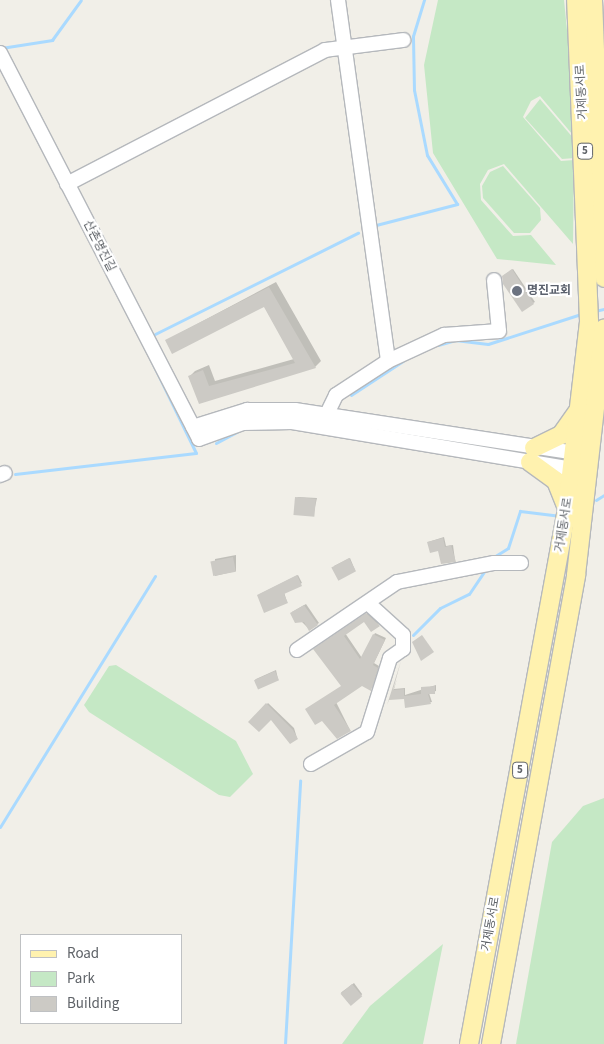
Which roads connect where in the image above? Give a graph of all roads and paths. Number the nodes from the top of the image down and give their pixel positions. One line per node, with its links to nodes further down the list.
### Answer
1 (338, 0): 5 (street)
2 (576, 0): 10 (main road, 거제동서로 / 5)
3 (593, 0): 8 (main road, 거제동서로 / 5)
4 (403, 40): 5 (street)
5 (345, 50): 7 (street); 11 (street)
6 (0, 53): 7 (street, 산촌명진길)
7 (67, 184): 12 (street, 산촌명진길)
8 (604, 278)
9 (494, 280): 11 (street)
10 (596, 325): 13 (main road, 거제동서로 / 5); 19 (main road, 거제동서로 / 5)
11 (388, 361): 15 (street)
12 (181, 405): 14 (street); 16 (street, 산촌명진길)
13 (579, 407): 17 (main road); 18 (main road, 거제동서로 / 5)
14 (211, 420): 15 (street); 16 (street)
15 (323, 421): 16 (street); 17 (street)
16 (196, 433)
17 (532, 455): 18 (street); 20 (main road)
18 (573, 461): 19 (street); 20 (main road, 거제동서로 / 5)
19 (591, 464): 26 (main road, 거제동서로 / 5)
20 (567, 509): 25 (main road, 거제동서로 / 5)
21 (521, 563): 22 (street)
22 (368, 604): 23 (street); 24 (street)
23 (297, 650)
24 (311, 764)
25 (469, 1044)
26 (491, 1044)

